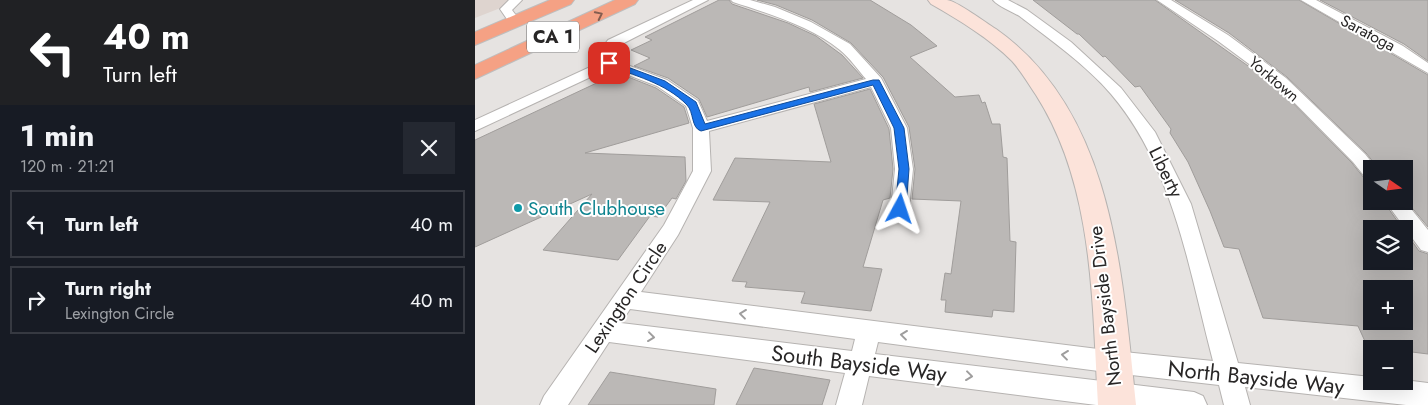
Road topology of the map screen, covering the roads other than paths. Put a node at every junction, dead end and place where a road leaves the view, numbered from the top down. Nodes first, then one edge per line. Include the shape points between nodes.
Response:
1 (517, 0) edge
2 (565, 0) edge
3 (629, 0) edge
4 (702, 0) edge
5 (737, 0) edge
6 (937, 0) edge
7 (999, 0) edge
8 (1163, 0) edge
9 (1307, 0) edge
10 (515, 22) junction
11 (475, 39) edge
12 (609, 63) junction
13 (1428, 69) edge
14 (475, 73) edge
15 (876, 81) junction
16 (475, 126) edge
17 (701, 128) junction
18 (1363, 163) edge
19 (900, 209) dead end
20 (1400, 210) edge
21 (1428, 244) edge
22 (625, 299) junction
23 (869, 330) junction
24 (603, 331) junction
25 (860, 363) junction
26 (1228, 373) junction
27 (1115, 387) edge
28 (1428, 395) edge
29 (553, 405) edge
30 (849, 405) edge
31 (1194, 405) edge
32 (1237, 405) edge

1 - 10 lane via 506,9
2 - 10 highway, CA 1
14 -> 3 highway, CA 1
4 - 12 lane via 613,43 603,55
5 - 15 lane via 807,24 845,47
6 - 27 street, North Bayside Drive via 979,24 1019,58 1050,97 1078,150 1101,241
7 - 26 lane, Liberty via 1023,13 1066,45 1116,91 1149,136 1182,204
8 - 18 lane, Yorktown via 1223,38 1281,81
9 - 13 lane, Saratoga via 1398,48
10 - 11 highway, CA 1
12 - 16 lane
12 - 17 lane, Lexington Circle via 662,83 693,104
15 - 17 lane
15 - 19 lane via 899,128 904,169
17 - 22 lane, Lexington Circle via 703,171 671,230
20 - 21 lane
23 -> 22 lane, South Bayside Way
22 - 24 lane, Lexington Circle
23 - 25 lane
27 -> 23 lane, South Bayside Way
24 -> 25 lane, South Bayside Way
24 - 29 lane, Lexington Circle
25 -> 27 lane, South Bayside Way
25 - 30 lane
26 - 27 lane, North Bayside Way
26 - 28 lane, North Bayside Way
26 - 32 lane, Liberty
27 - 31 lane, North Bayside Way

